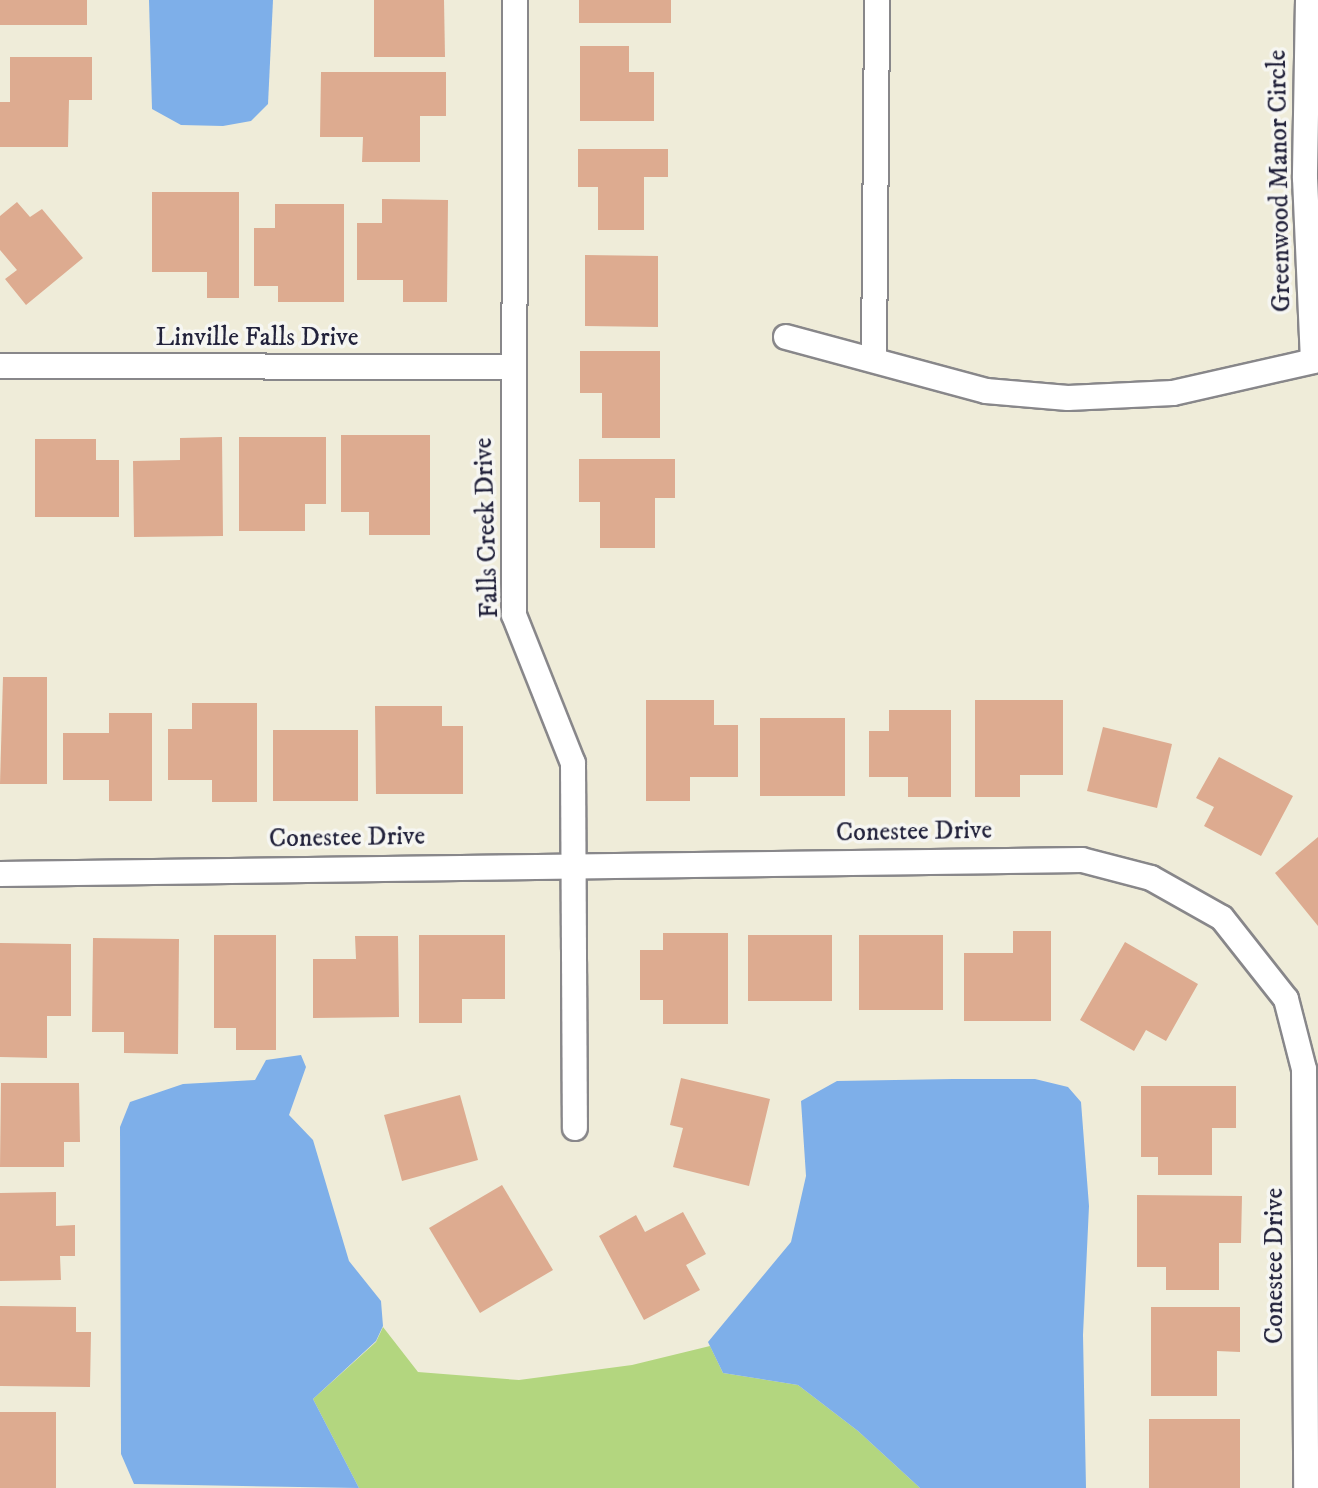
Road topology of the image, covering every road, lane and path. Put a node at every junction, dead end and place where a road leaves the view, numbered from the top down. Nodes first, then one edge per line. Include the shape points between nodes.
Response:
1 (515, 0) edge
2 (877, 0) edge
3 (1308, 0) edge
4 (786, 337) dead end
5 (874, 358) junction
6 (1316, 360) edge
7 (0, 366) edge
8 (514, 367) junction
9 (575, 864) junction
10 (0, 874) edge
11 (575, 1128) dead end
12 (1306, 1488) edge

1 - 8 street, Falls Creek Drive
2 - 5 street
3 - 6 street, Greenwood Manor Circle via 1305,178
4 - 5 street, Greenwood Manor Circle
5 - 6 street, Greenwood Manor Circle via 986,391 1068,398 1173,393
7 - 8 street, Linville Falls Drive
8 - 9 street, Falls Creek Drive via 514,615 573,763
9 - 10 street, Conestee Drive
9 - 11 street, Falls Creek Drive
9 - 12 street, Conestee Drive via 1082,860 1151,878 1222,918 1286,999 1304,1069

